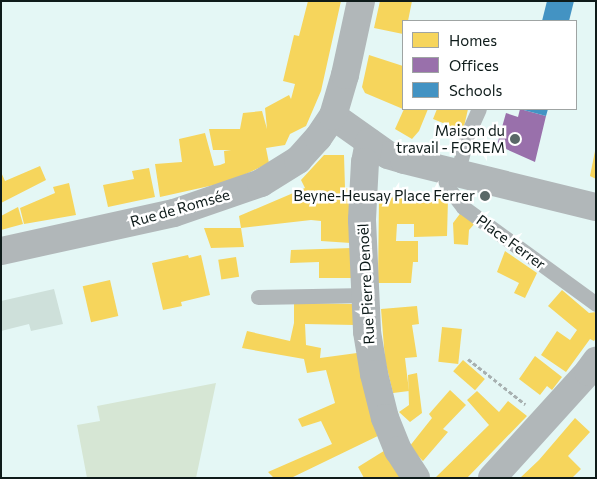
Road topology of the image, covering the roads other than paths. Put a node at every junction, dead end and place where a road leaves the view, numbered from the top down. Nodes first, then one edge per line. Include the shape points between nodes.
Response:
1 (361, 1) edge
2 (479, 110) edge
3 (333, 116) junction
4 (369, 142) junction
5 (449, 171) junction
6 (596, 207) edge
7 (1, 251) edge
8 (366, 296) junction
9 (258, 297) dead end
10 (596, 304) edge
11 (593, 374) edge
12 (416, 478) edge
13 (492, 478) edge

1 - 3 street, Rue de Romsée
2 - 5 lane
3 - 4 street
3 - 7 street, Rue de Romsée via 298,160 261,183 174,213
4 - 5 street via 388,154
4 - 8 street, Rue Pierre Denoël via 362,220
5 - 6 street
5 - 10 lane, Place Ferrer via 448,188 463,207
8 - 9 lane
8 - 12 street, Rue Pierre Denoël via 367,332 385,418 398,450
11 - 13 street via 545,419

